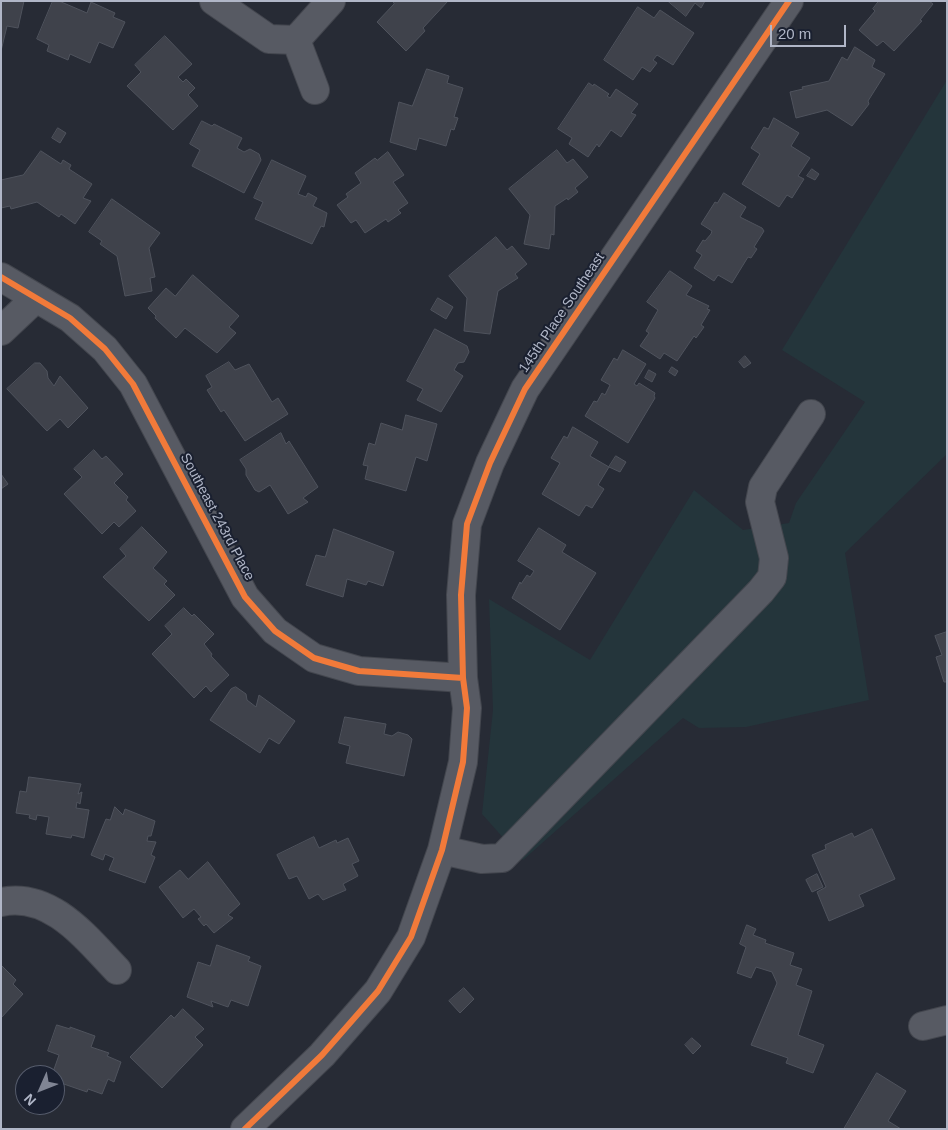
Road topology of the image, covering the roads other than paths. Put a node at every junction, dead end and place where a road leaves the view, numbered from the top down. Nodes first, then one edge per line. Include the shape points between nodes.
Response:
1 (214, 1) edge
2 (331, 1) edge
3 (789, 1) edge
4 (296, 40) junction
5 (316, 90) dead end
6 (1, 277) edge
7 (36, 298) junction
8 (1, 331) edge
9 (811, 414) dead end
10 (463, 678) junction
11 (442, 850) junction
12 (1, 902) edge
13 (117, 970) dead end
14 (244, 1129) edge

1 - 4 street via 269,39
2 - 4 street
3 - 10 street, 145th Place Southeast via 525,389 490,463 467,524 460,595
4 - 5 street
6 - 7 street, Southeast 243rd Place
7 - 8 street
7 - 10 street, Southeast 243rd Place via 70,318 105,349 133,384 244,597 276,631 314,658 359,671
9 - 11 street via 762,487 760,502 774,558 772,577 761,591 502,858 482,859
10 - 11 street, 145th Place Southeast via 467,708 463,762
11 - 14 street, 145th Place Southeast via 411,937 378,991 322,1055
12 - 13 street via 10,900 50,909 72,924

